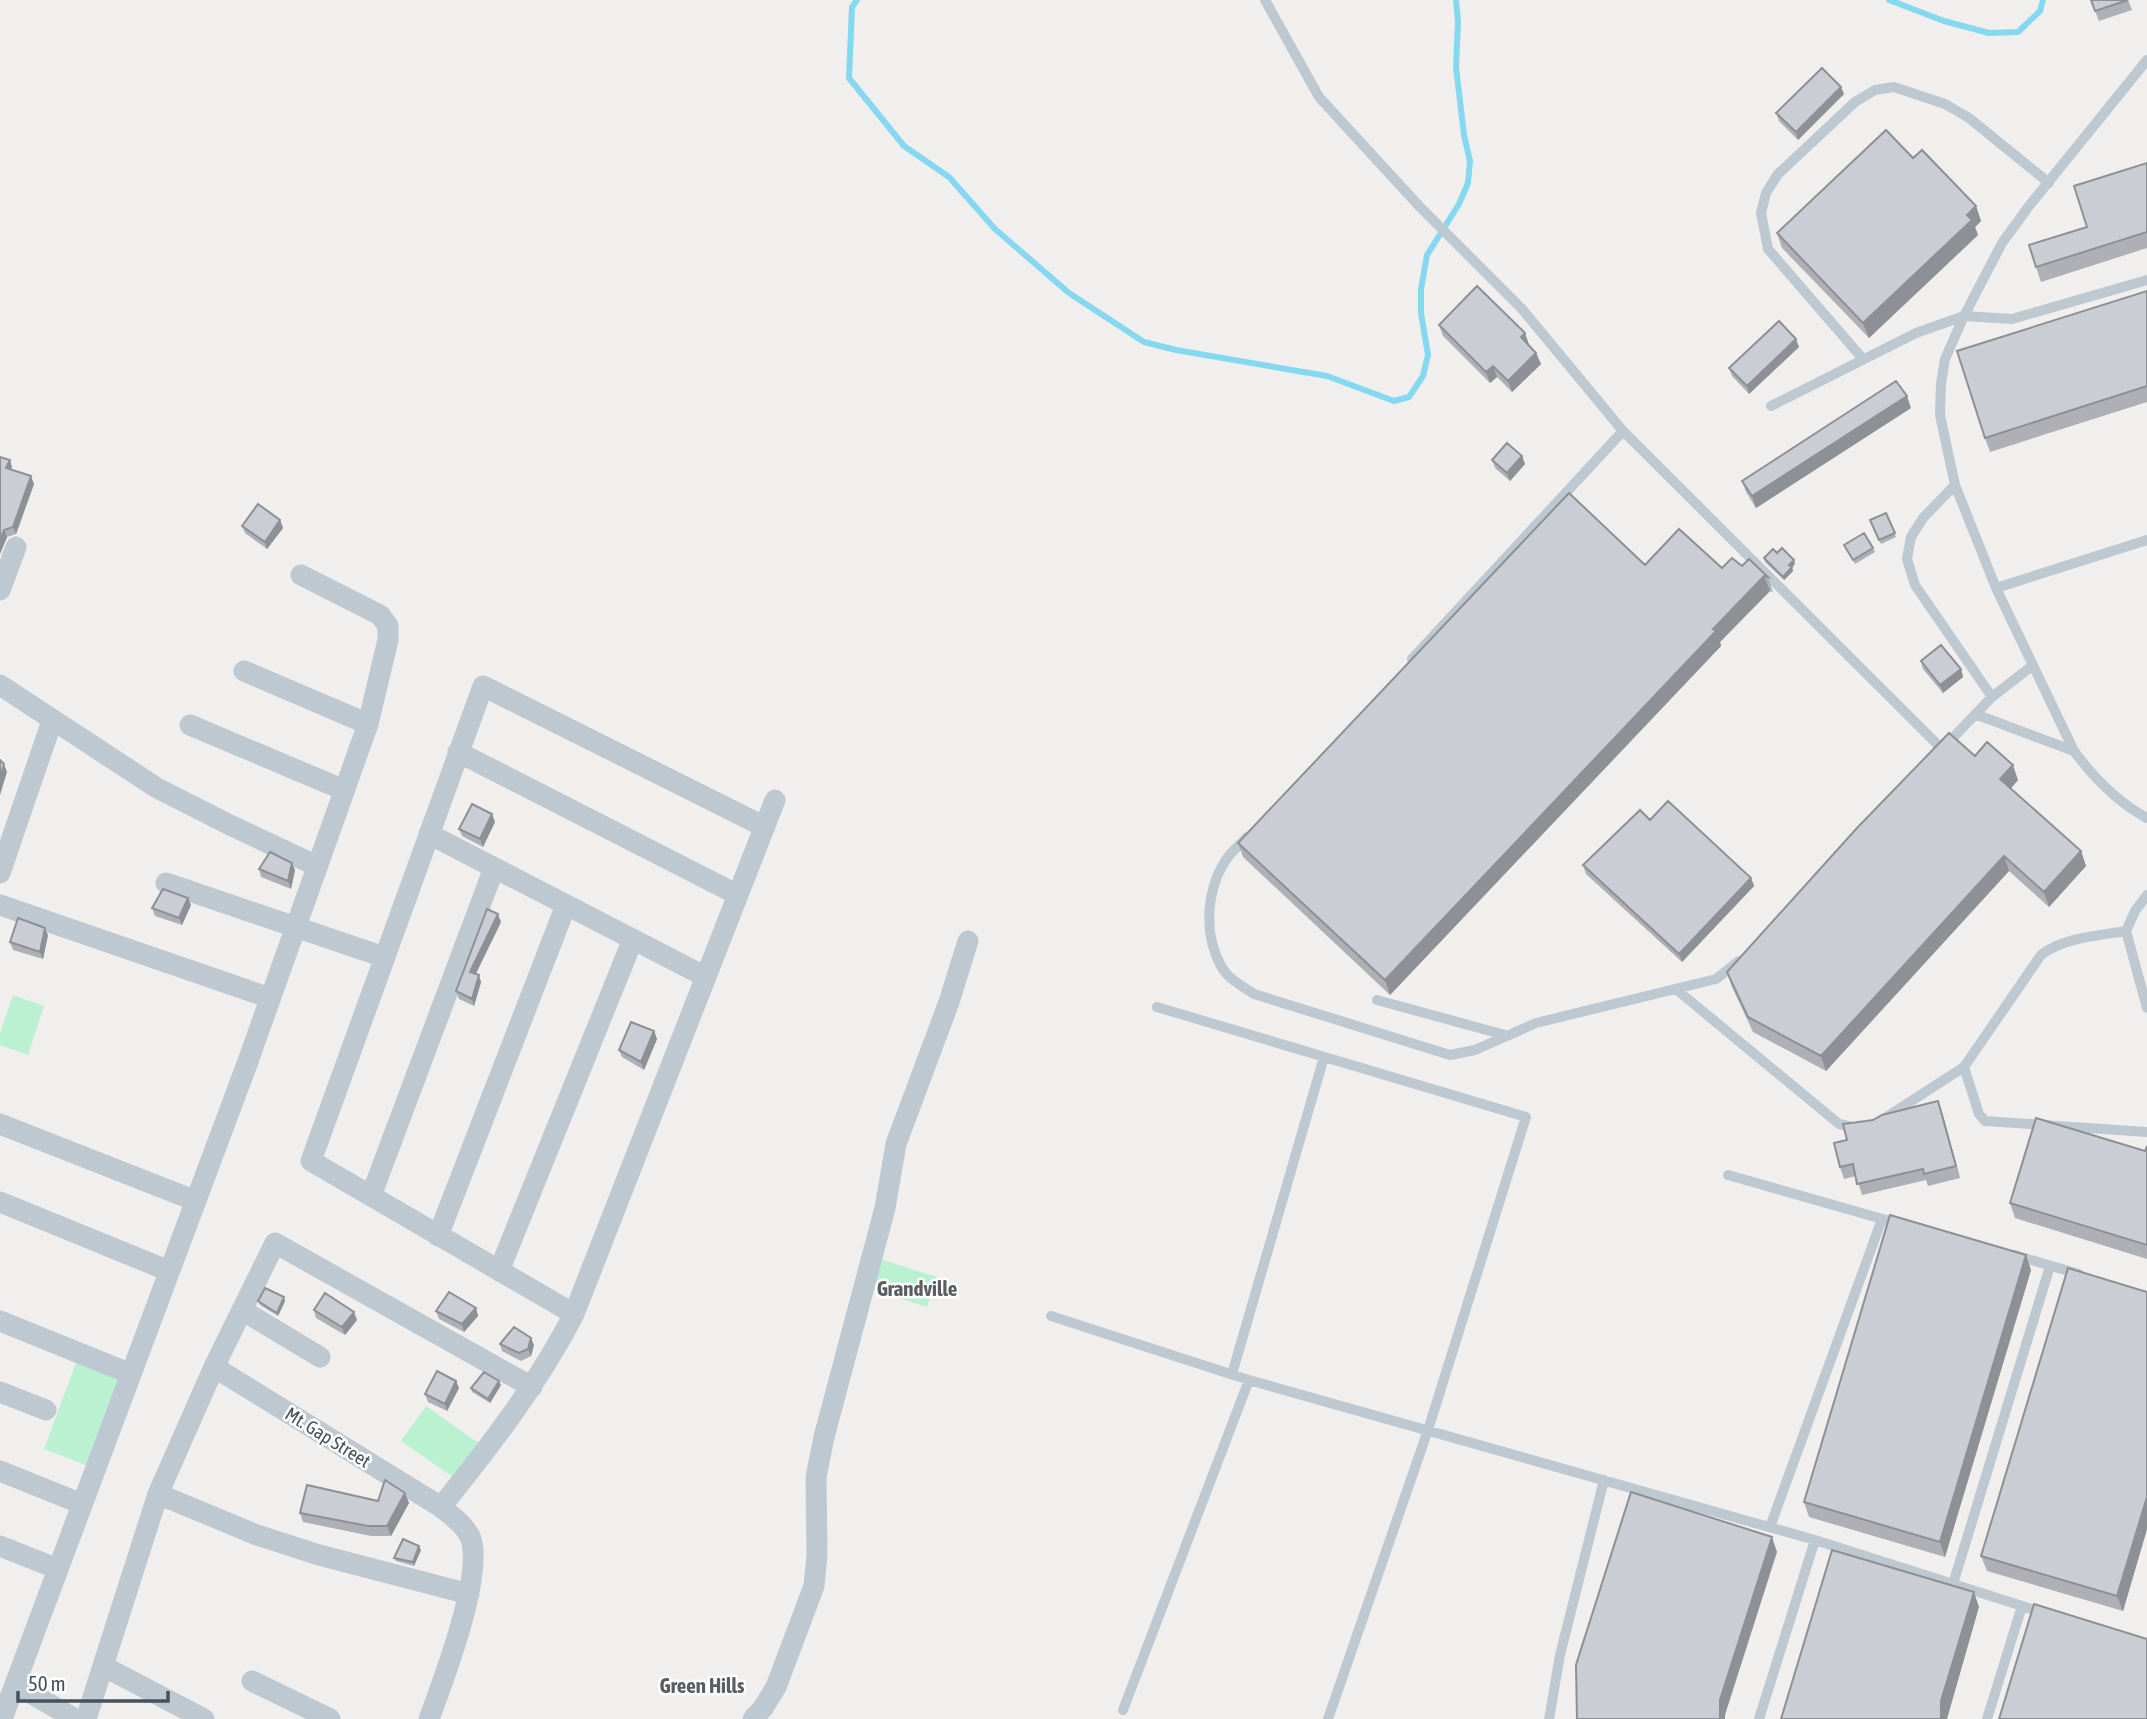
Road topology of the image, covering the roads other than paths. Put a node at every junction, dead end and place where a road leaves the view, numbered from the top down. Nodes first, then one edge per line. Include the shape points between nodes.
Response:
1 (1265, 0) edge
2 (2147, 60) edge
3 (2049, 184) junction
4 (2147, 280) edge
5 (1964, 316) junction
6 (1863, 359) junction
7 (1771, 406) dead end
8 (1623, 431) junction
9 (1955, 485) junction
10 (2147, 540) edge
11 (16, 547) dead end
12 (301, 575) dead end
13 (1996, 588) junction
14 (0, 590) edge
15 (1406, 665) edge
16 (2032, 666) junction
17 (244, 671) dead end
18 (0, 685) edge
19 (1992, 697) junction
20 (1975, 714) junction
21 (52, 720) junction
22 (368, 724) junction
23 (190, 725) dead end
24 (2074, 751) junction
25 (458, 752) junction
26 (344, 790) junction
27 (775, 800) dead end
28 (2147, 818) edge
29 (765, 827) junction
30 (1255, 828) edge
31 (429, 834) junction
32 (317, 866) junction
33 (494, 867) junction
34 (0, 873) edge
35 (166, 883) dead end
36 (738, 895) junction
37 (2147, 895) edge
38 (0, 905) edge
39 (566, 905) junction
40 (295, 929) junction
41 (2126, 931) junction
42 (633, 939) junction
43 (968, 941) dead end
44 (1746, 954) edge
45 (384, 957) junction
46 (706, 976) junction
47 (1677, 990) junction
48 (270, 998) junction
49 (1377, 1000) dead end
50 (1157, 1007) dead end
51 (2147, 1008) edge
52 (1505, 1035) junction
53 (1324, 1057) junction
54 (1964, 1067) junction
55 (0, 1124) edge
56 (2147, 1132) edge
57 (1728, 1175) dead end
58 (371, 1196) junction
59 (196, 1201) junction
60 (0, 1202) edge
61 (1882, 1219) junction
62 (1908, 1226) edge
63 (438, 1236) junction
64 (1998, 1251) edge
65 (2050, 1266) junction
66 (169, 1271) junction
67 (499, 1271) junction
68 (2086, 1276) edge
69 (242, 1310) junction
70 (574, 1314) junction
71 (1051, 1316) dead end
72 (0, 1321) edge
73 (320, 1357) dead end
74 (214, 1367) junction
75 (131, 1374) junction
76 (1232, 1374) junction
77 (1249, 1380) junction
78 (532, 1387) junction
79 (0, 1392) edge
80 (46, 1410) dead end
81 (1428, 1430) junction
82 (0, 1471) edge
83 (1604, 1480) junction
84 (158, 1494) junction
85 (82, 1504) junction
86 (442, 1507) junction
87 (1770, 1527) junction
88 (1815, 1540) junction
89 (0, 1546) edge
90 (58, 1569) junction
91 (1953, 1584) junction
92 (469, 1594) junction
93 (2022, 1606) junction
94 (2059, 1617) edge
95 (103, 1666) junction
96 (252, 1681) dead end
97 (15, 1684) junction
98 (3, 1709) edge
99 (1123, 1710) dead end
100 (75, 1719) edge
101 (86, 1719) edge
102 (204, 1719) edge
103 (330, 1719) edge
104 (429, 1719) edge
105 (753, 1719) edge
106 (1328, 1719) edge
107 (1549, 1719) edge
108 (1759, 1719) edge
109 (1986, 1719) edge

1 - 8 lane via 1319,97 1522,309
2 - 3 lane
3 - 5 lane via 2002,243
3 - 6 lane via 1969,118 1945,104 1895,87 1875,90 1855,103 1778,174 1761,213 1768,248
4 - 5 lane via 2012,319
5 - 6 lane
5 - 9 lane via 1945,359 1941,393 1940,415
6 - 7 lane
8 - 15 lane
8 - 20 lane via 1938,753
9 - 13 lane
9 - 19 lane via 1923,517 1911,537 1907,559 1915,585
10 - 13 lane
11 - 14 street
12 - 22 street via 380,615 388,626
13 - 16 lane
16 - 19 lane
16 - 24 lane
17 - 22 street
18 - 21 street
19 - 20 lane
20 - 24 lane
21 - 32 street via 158,788
21 - 34 street
22 - 26 street
23 - 26 street
24 - 28 lane via 2127,807
25 - 29 street via 483,686
25 - 31 street
25 - 36 street
26 - 32 street
27 - 29 street
29 - 36 street
30 - 52 lane via 1227,859 1208,916 1221,967 1234,982 1254,994 1450,1055 1475,1050
31 - 33 street
31 - 45 street
32 - 40 street
33 - 39 street
33 - 58 street
35 - 40 street
36 - 46 street
37 - 41 lane
38 - 48 street
39 - 42 street
39 - 63 street
40 - 45 street
40 - 48 street
41 - 51 lane
41 - 54 lane via 2070,941 2041,955
42 - 46 street
42 - 67 street
43 - 105 street via 896,1144 885,1208 824,1437 816,1477 814,1586 776,1687
44 - 47 lane via 1716,979
45 - 58 street via 311,1161
46 - 70 street
47 - 52 lane via 1536,1023
47 - 54 lane via 1839,1124 1871,1125
48 - 59 street
49 - 52 lane
50 - 53 lane
53 - 76 lane
53 - 81 lane via 1526,1117
54 - 56 lane via 1985,1121
55 - 59 street
57 - 61 lane
58 - 63 street
59 - 66 street
60 - 66 street
61 - 62 lane
61 - 87 lane
63 - 67 street
64 - 65 lane
65 - 68 lane
65 - 91 lane
66 - 75 street
67 - 70 street
69 - 73 street
69 - 74 street
69 - 78 street via 275,1243
70 - 78 street
71 - 76 lane
72 - 75 street
74 - 84 street
74 - 86 street, Mt. Gap Street
75 - 85 street
76 - 77 lane
77 - 81 lane
77 - 99 lane
78 - 86 street
79 - 80 street
81 - 83 lane
81 - 106 lane
82 - 85 street
83 - 87 lane
83 - 107 lane via 1560,1655
84 - 92 street via 269,1539
84 - 95 street
85 - 90 street
86 - 92 street, Mt. Gap Street via 471,1539
87 - 88 lane
88 - 91 lane
88 - 108 lane
89 - 90 street
90 - 97 street
91 - 93 lane
92 - 104 street, Mt. Gap Street
93 - 94 lane
93 - 109 lane
95 - 101 street
95 - 102 street
96 - 103 street
97 - 98 street
97 - 100 street

